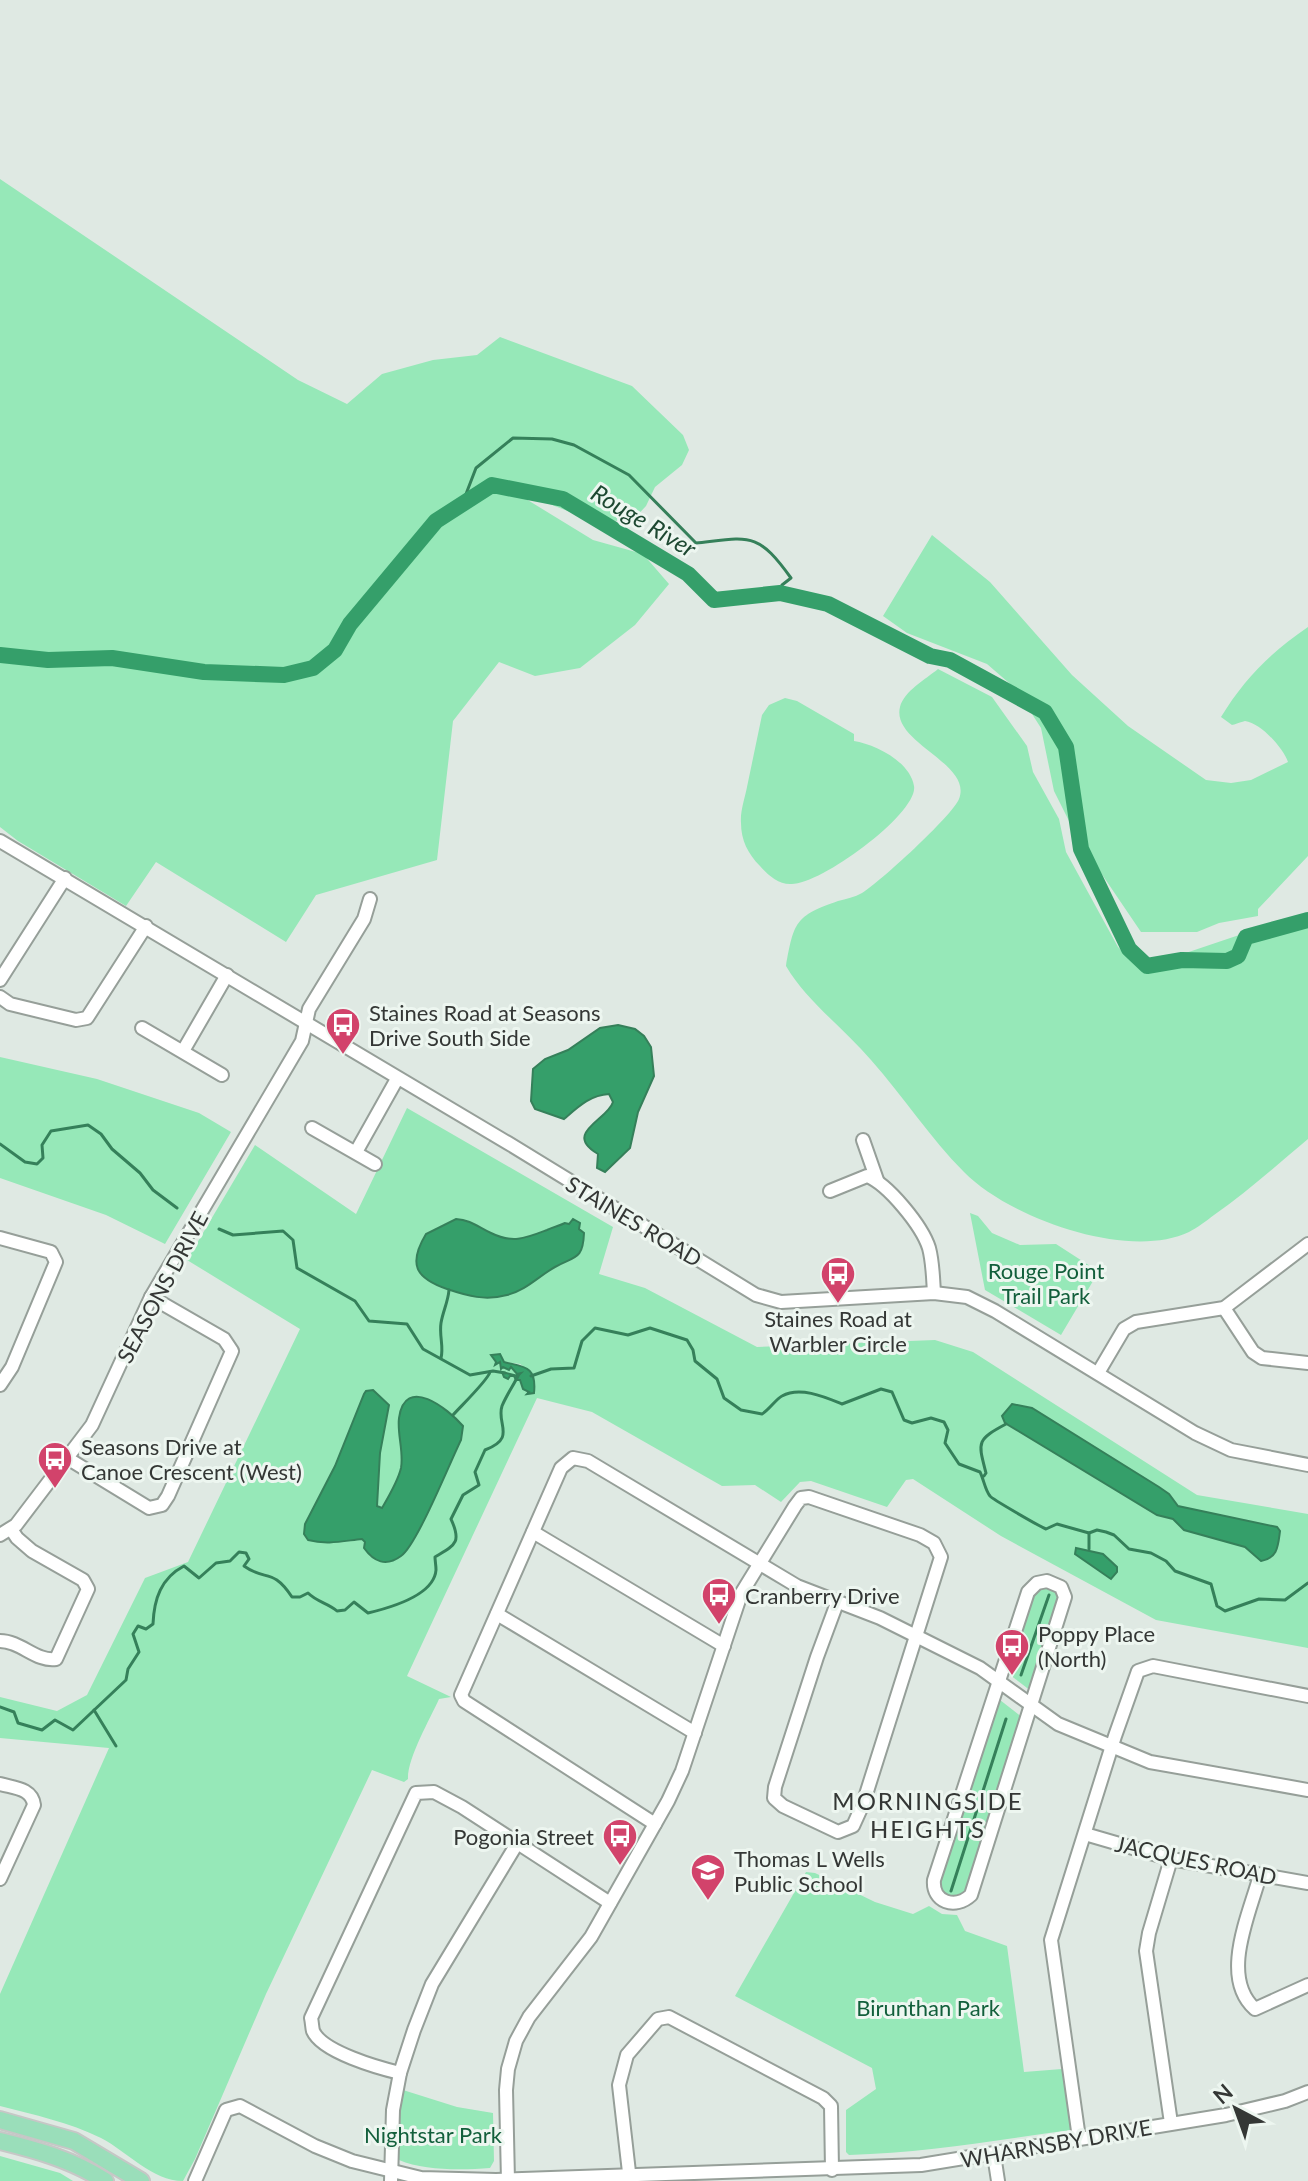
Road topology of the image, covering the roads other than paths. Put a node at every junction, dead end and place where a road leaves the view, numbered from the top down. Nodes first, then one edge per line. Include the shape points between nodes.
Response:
1 (0, 841) edge
2 (65, 878) junction
3 (370, 899) dead end
4 (146, 926) junction
5 (227, 975) junction
6 (0, 980) edge
7 (0, 997) edge
8 (306, 1024) junction
9 (142, 1028) dead end
10 (183, 1051) junction
11 (222, 1075) dead end
12 (397, 1079) junction
13 (312, 1128) dead end
14 (863, 1140) dead end
15 (356, 1152) junction
16 (375, 1164) dead end
17 (877, 1180) junction
18 (830, 1191) dead end
19 (0, 1238) edge
20 (1308, 1244) edge
21 (934, 1293) junction
22 (151, 1297) junction
23 (1224, 1308) junction
24 (1308, 1363) edge
25 (1098, 1373) junction
26 (0, 1385) edge
27 (67, 1458) junction
28 (1308, 1465) edge
29 (6, 1532) edge
30 (533, 1532) junction
31 (759, 1564) junction
32 (837, 1603) junction
33 (497, 1614) junction
34 (917, 1635) junction
35 (0, 1641) edge
36 (724, 1646) junction
37 (999, 1682) junction
38 (1308, 1696) edge
39 (1032, 1706) junction
40 (695, 1733) junction
41 (1111, 1748) junction
42 (0, 1784) edge
43 (1308, 1790) edge
44 (655, 1824) junction
45 (1085, 1834) junction
46 (518, 1842) junction
47 (1171, 1859) junction
48 (1260, 1875) junction
49 (0, 1879) edge
50 (1308, 1883) edge
51 (610, 1903) junction
52 (1308, 1985) edge
53 (400, 2073) junction
54 (1308, 2092) edge
55 (0, 2120) edge
56 (1171, 2123) junction
57 (1079, 2138) junction
58 (0, 2141) edge
59 (994, 2155) junction
60 (832, 2170) junction
61 (391, 2176) edge
62 (630, 2178) edge
63 (105, 2181) edge
64 (141, 2181) edge
65 (195, 2181) edge
66 (508, 2181) edge
67 (998, 2181) edge

1 - 2 street, STAINES ROAD
2 - 4 street, STAINES ROAD
2 - 6 street
3 - 8 street, SEASONS DRIVE via 364,919 309,1009
4 - 5 street, STAINES ROAD
4 - 7 street via 87,1018 76,1020
5 - 8 street, STAINES ROAD
5 - 10 street
8 - 12 street, STAINES ROAD
8 - 22 street, SEASONS DRIVE via 302,1041
9 - 10 street
10 - 11 street
12 - 15 street
12 - 21 street, STAINES ROAD via 756,1295 781,1302
13 - 15 street
14 - 17 street
15 - 16 street
17 - 18 street via 867,1176
17 - 21 street via 925,1239
19 - 26 street via 51,1252 56,1262
20 - 23 street
21 - 25 street, STAINES ROAD via 967,1297
22 - 27 street, SEASONS DRIVE via 92,1425
22 - 27 street via 224,1339 232,1351 168,1496 162,1505 149,1508
23 - 24 street via 1262,1358
23 - 25 street via 1136,1322 1124,1329
25 - 28 street, STAINES ROAD via 1231,1450
27 - 29 street, SEASONS DRIVE
29 - 35 street via 83,1580 88,1589 56,1659
30 - 31 street via 561,1468 573,1458 588,1461
30 - 33 street
30 - 36 street
31 - 32 street
31 - 34 street via 801,1498 920,1535 934,1543 941,1557
31 - 36 street via 741,1594
32 - 34 street
32 - 34 street via 774,1798 838,1832 853,1826 863,1804
33 - 40 street
33 - 44 street via 463,1687 464,1701
34 - 37 street
36 - 40 street
37 - 39 street
37 - 39 street via 1028,1592 1047,1581 1061,1587 1065,1597
37 - 39 street via 934,1880 944,1902 964,1901 971,1895
38 - 41 street via 1153,1666 1138,1671
39 - 41 street
40 - 44 street
41 - 43 street via 1150,1762
41 - 45 street
42 - 49 street via 28,1792 34,1805
44 - 51 street
45 - 47 street, JACQUES ROAD
45 - 57 street via 1051,1940
46 - 51 street
46 - 53 street via 432,1984
46 - 53 street via 434,1792 416,1793 311,2018 319,2039 359,2061
47 - 48 street, JACQUES ROAD
47 - 56 street via 1146,1951
48 - 50 street, JACQUES ROAD
48 - 52 street via 1237,1957 1248,2003 1255,2009
51 - 66 street via 516,2041 506,2090
53 - 61 street
54 - 56 street, WHARNSBY DRIVE via 1226,2115
55 - 64 main road via 74,2141
56 - 57 street, WHARNSBY DRIVE
57 - 59 street, WHARNSBY DRIVE
58 - 63 main road via 39,2150
59 - 60 street, WHARNSBY DRIVE
59 - 67 street
60 - 62 street, WHARNSBY DRIVE
60 - 62 street via 831,2106 823,2098 669,2017 658,2019 627,2055 619,2085
61 - 65 street, WHARNSBY DRIVE via 315,2146 240,2106 226,2110
61 - 66 street, WHARNSBY DRIVE
62 - 66 street, WHARNSBY DRIVE

